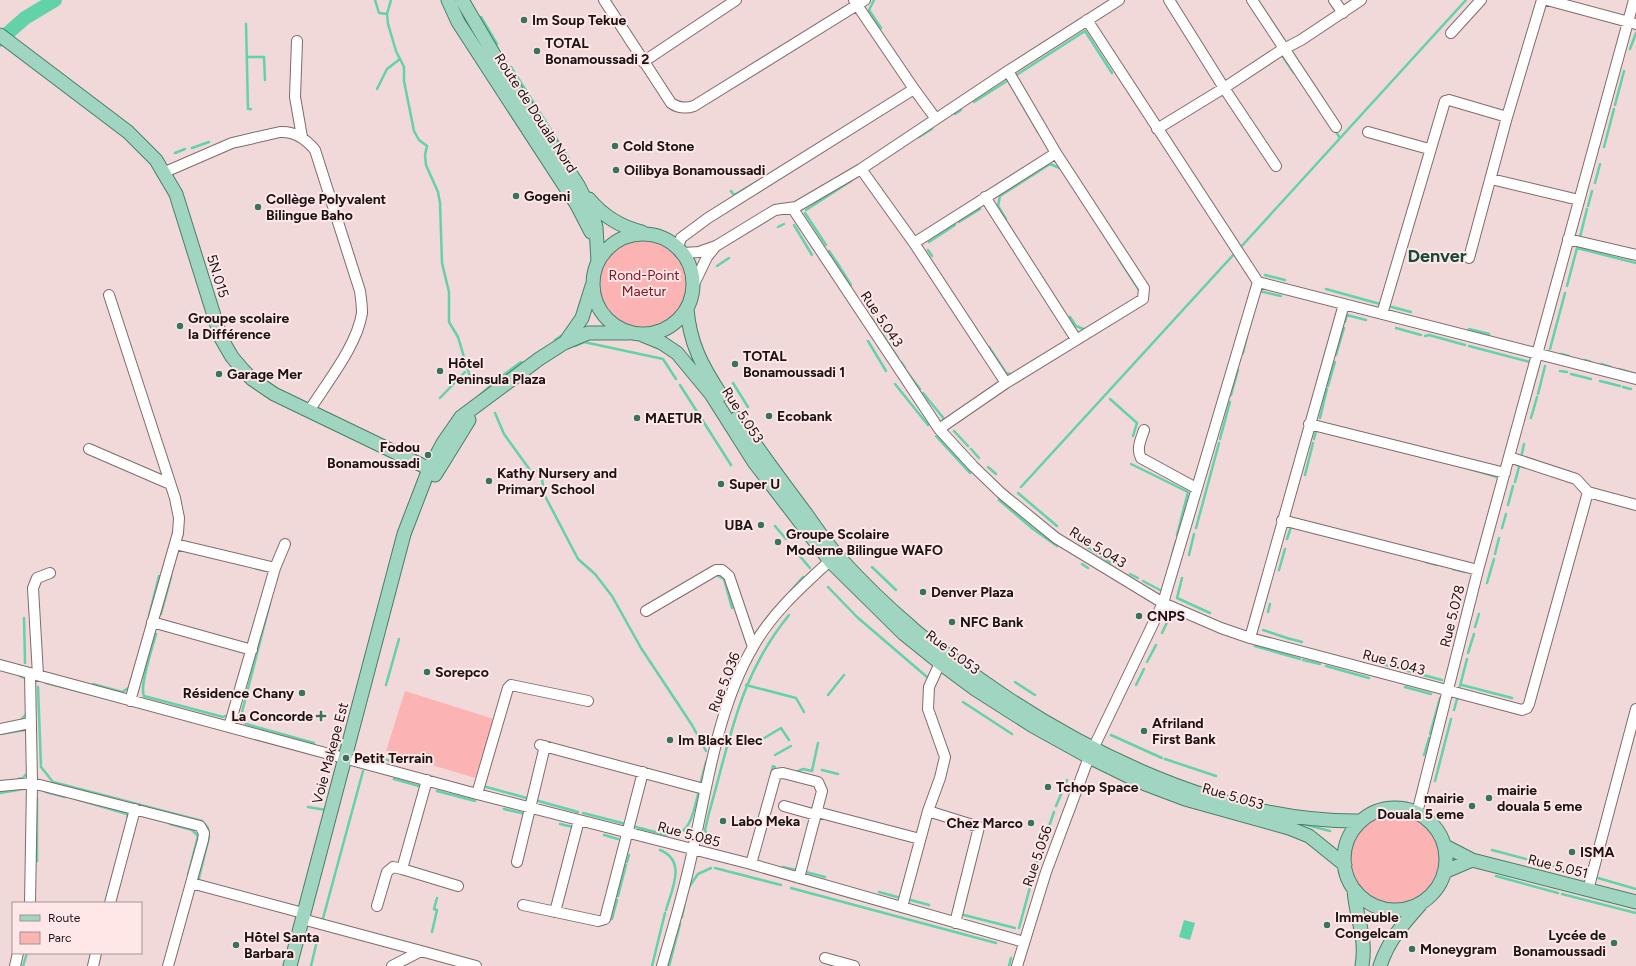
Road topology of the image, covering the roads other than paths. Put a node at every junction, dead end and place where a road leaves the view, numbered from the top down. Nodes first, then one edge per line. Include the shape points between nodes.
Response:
1 (448, 0) edge
2 (462, 0) edge
3 (604, 0) edge
4 (736, 0) edge
5 (1119, 0) edge
6 (1169, 0) edge
7 (1252, 0) edge
8 (1334, 0) edge
9 (1361, 0) edge
10 (1481, 0) edge
11 (1542, 0) edge
12 (1547, 0) edge
13 (1634, 0) edge
14 (859, 2) edge
15 (1343, 13) junction
16 (1087, 20) junction
17 (1632, 23) edge
18 (1451, 33) dead end
19 (5, 39) edge
20 (297, 41) dead end
21 (1285, 49) junction
22 (643, 62) junction
23 (1008, 71) junction
24 (1224, 88) junction
25 (914, 89) junction
26 (1507, 117) junction
27 (936, 119) junction
28 (1336, 127) dead end
29 (1157, 129) junction
30 (1368, 132) dead end
31 (302, 137) junction
32 (1429, 149) junction
33 (1056, 153) junction
34 (1276, 166) dead end
35 (861, 169) junction
36 (164, 172) junction
37 (1491, 179) junction
38 (578, 185) junction
39 (985, 198) junction
40 (1579, 200) junction
41 (793, 209) junction
42 (646, 233) junction
43 (1568, 239) junction
44 (914, 243) junction
45 (598, 244) junction
46 (716, 246) junction
47 (681, 250) junction
48 (1636, 255) edge
49 (1469, 258) dead end
50 (598, 262) junction
51 (593, 280) junction
52 (1258, 282) junction
53 (694, 284) junction
54 (108, 295) dead end
55 (1344, 304) junction
56 (687, 309) junction
57 (1382, 314) junction
58 (635, 334) junction
59 (1076, 339) junction
60 (564, 343) junction
61 (1537, 354) junction
62 (1636, 380) edge
63 (1006, 383) junction
64 (310, 411) junction
65 (1309, 424) junction
66 (939, 429) junction
67 (1144, 430) dead end
68 (89, 449) dead end
69 (1509, 457) junction
70 (432, 471) junction
71 (1505, 473) junction
72 (170, 484) junction
73 (1196, 488) junction
74 (1588, 492) junction
75 (1636, 505) edge
76 (1282, 520) junction
77 (175, 544) junction
78 (285, 544) dead end
79 (833, 558) junction
80 (275, 568) junction
81 (1478, 570) junction
82 (50, 573) dead end
83 (1163, 603) junction
84 (646, 611) dead end
85 (152, 622) junction
86 (1250, 638) junction
87 (753, 647) junction
88 (252, 650) junction
89 (940, 663) junction
90 (0, 664) edge
91 (34, 674) junction
92 (1448, 691) junction
93 (130, 701) junction
94 (588, 701) dead end
95 (1636, 709) edge
96 (30, 723) junction
97 (230, 727) junction
98 (0, 729) edge
99 (1091, 753) junction
100 (346, 758) junction
101 (644, 772) junction
102 (427, 780) junction
103 (32, 783) junction
104 (0, 786) edge
105 (704, 789) junction
106 (477, 794) junction
107 (784, 806) dead end
108 (530, 808) junction
109 (135, 809) junction
110 (928, 811) junction
111 (816, 813) junction
112 (1416, 813) junction
113 (579, 820) junction
114 (1361, 821) junction
115 (627, 832) junction
116 (920, 839) junction
117 (1445, 846) junction
118 (693, 850) junction
119 (1472, 860) junction
120 (517, 862) dead end
121 (751, 864) junction
122 (1345, 865) junction
123 (402, 869) junction
124 (1444, 872) junction
125 (799, 878) junction
126 (191, 883) junction
127 (458, 886) dead end
128 (1354, 890) junction
129 (1588, 890) junction
130 (30, 902) edge
131 (110, 902) edge
132 (1636, 902) edge
133 (1420, 904) junction
134 (523, 905) dead end
135 (377, 906) dead end
136 (902, 908) junction
137 (555, 912) junction
138 (302, 916) junction
139 (955, 923) junction
140 (1024, 942) junction
141 (421, 951) junction
142 (18, 954) edge
143 (96, 954) edge
144 (825, 958) dead end
145 (15, 966) edge
146 (93, 966) edge
147 (168, 966) edge
148 (290, 966) edge
149 (392, 966) edge
150 (476, 966) edge
151 (662, 966) edge
152 (854, 966) edge
153 (1017, 966) edge
154 (1362, 966) edge
155 (1380, 966) edge

1 - 45 main road, Route de Douala Nord via 458,22 577,205
2 - 38 main road, Route de Douala Nord via 506,75
3 - 22 street
4 - 22 street
5 - 16 street
6 - 24 street
7 - 21 street
8 - 15 street
9 - 15 street
10 - 18 street
11 - 26 street
12 - 17 street
13 - 17 street, Rue 5.078
14 - 22 street via 688,108 670,103
14 - 25 street
15 - 21 street
16 - 23 street
16 - 29 street
17 - 40 street, Rue 5.078
19 - 36 main road, 5N.015 via 128,132 156,160
20 - 31 street via 295,97
21 - 24 street
21 - 28 street
23 - 27 street
23 - 33 street
24 - 29 street
24 - 34 street
25 - 27 street
25 - 47 street via 708,218 680,238
26 - 32 street via 1445,101
26 - 37 street
27 - 35 street
29 - 52 street
30 - 32 street
31 - 36 street via 286,132 232,143
31 - 64 street via 315,150 360,292 362,312 358,330 350,347
32 - 57 street
33 - 39 street
33 - 59 street via 1145,293 1143,298
35 - 41 street
35 - 44 street
36 - 64 main road, 5N.015 via 176,194 216,326 226,348 252,379 274,394
37 - 40 street
37 - 49 street
38 - 42 main road via 610,218
38 - 45 main road via 592,213
39 - 44 street
39 - 59 street
40 - 43 street, Rue 5.078
41 - 46 street via 775,210
41 - 66 street, Rue 5.043
42 - 47 main road via 668,240
42 - 50 main road via 632,234 618,240 606,250
43 - 48 street
43 - 61 street, Rue 5.078
44 - 63 street
45 - 50 main road
46 - 47 street via 699,252
46 - 53 street via 707,257
47 - 53 main road via 691,268
50 - 51 main road
51 - 58 main road via 595,297 602,313 614,325
51 - 60 main road via 582,318
52 - 55 street
52 - 73 street, Rue 5.056
53 - 56 main road
54 - 72 street
55 - 57 street
55 - 65 street
56 - 58 main road via 667,328 654,333
56 - 79 main road, Rue 5.053 via 691,340 697,357
57 - 61 street
58 - 60 main road via 588,333
58 - 79 main road, Rue 5.053 via 662,343 687,364 711,394 754,462
59 - 63 street
60 - 70 main road, Voie Makepe Est via 475,408
61 - 62 street
61 - 69 street, Rue 5.078
63 - 66 street
64 - 70 main road, 5N.015
65 - 71 street
65 - 76 street
66 - 83 street, Rue 5.043 via 973,466 1029,517 1092,561
67 - 73 street via 1138,454 1141,458
68 - 72 street
69 - 71 street, Rue 5.078
69 - 74 street via 1576,479
70 - 100 main road, Voie Makepe Est via 416,528 402,548
71 - 81 street, Rue 5.078
72 - 77 street via 179,518
73 - 83 street, Rue 5.056
74 - 75 street
74 - 92 street, Rue 5.043 via 1527,708 1522,710
76 - 81 street
76 - 86 street
77 - 80 street
77 - 85 street
78 - 80 street
79 - 87 street, Rue 5.036 via 787,601
79 - 89 main road, Rue 5.053 via 904,634
79 - 99 main road, Rue 5.053 via 910,627 958,663
80 - 88 street
81 - 92 street, Rue 5.078
82 - 91 street via 37,578 33,588
83 - 86 street, Rue 5.043
83 - 99 street, Rue 5.056
84 - 87 street via 716,570 722,570 729,576
85 - 88 street
85 - 93 street
86 - 92 street, Rue 5.043
87 - 105 street, Rue 5.036 via 737,679
88 - 97 street
89 - 99 main road, Rue 5.053 via 1004,708
89 - 110 street via 929,687 928,710 945,756
90 - 91 street, Rue 5.085
91 - 93 street, Rue 5.085
91 - 96 street
92 - 112 street, Rue 5.078
93 - 97 street, Rue 5.085
94 - 106 street via 511,685
95 - 129 street
96 - 98 street
96 - 103 street
97 - 100 street, Rue 5.085
99 - 114 main road, Rue 5.053 via 1167,783 1263,811 1315,821
99 - 122 main road, Rue 5.053 via 1164,792 1309,836
99 - 140 street, Rue 5.056 via 1059,833
100 - 102 street, Rue 5.085
100 - 138 main road, Voie Makepe Est
101 - 105 street
101 - 108 street via 543,745
101 - 115 street
102 - 106 street, Rue 5.085
102 - 123 street
103 - 104 street
103 - 109 street
103 - 130 street
105 - 118 street, Rue 5.036
106 - 108 street, Rue 5.085
107 - 111 street
108 - 113 street, Rue 5.085
108 - 120 street
109 - 126 street via 200,826 203,840
109 - 131 street
110 - 116 street
110 - 139 street via 978,827
111 - 116 street
111 - 121 street via 822,791 821,784 783,773 776,774
111 - 125 street
112 - 114 main road via 1400,808 1383,810
112 - 117 main road via 1436,828
113 - 115 street, Rue 5.085
113 - 137 street
114 - 122 main road via 1347,842
115 - 118 street, Rue 5.085
115 - 137 street via 605,918 598,921
116 - 136 street
117 - 119 main road, Rue 5.051
117 - 124 main road
118 - 121 street, Rue 5.085
118 - 151 street, Rue 5.036
119 - 124 main road
119 - 129 main road, Rue 5.051
121 - 125 street, Rue 5.085
122 - 128 main road via 1348,880
123 - 127 street
123 - 135 street via 393,867 387,872
124 - 133 main road via 1436,890
125 - 136 street, Rue 5.085
126 - 138 street
126 - 147 street
128 - 133 main road via 1367,902 1382,909 1398,910
128 - 154 main road via 1364,940
129 - 132 main road, Rue 5.051
133 - 155 main road via 1394,934
134 - 137 street
136 - 139 street, Rue 5.085
138 - 141 street
138 - 148 main road, Voie Makepe Est
139 - 140 street, Rue 5.085
140 - 153 street, Rue 5.056
141 - 149 street
141 - 150 street
142 - 145 street
143 - 146 street
144 - 152 street

